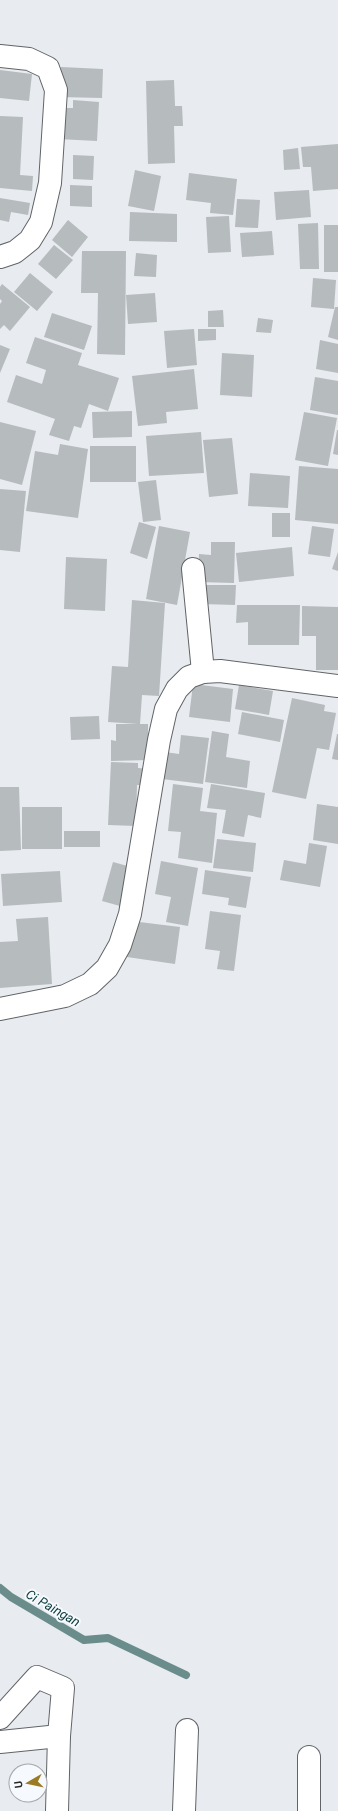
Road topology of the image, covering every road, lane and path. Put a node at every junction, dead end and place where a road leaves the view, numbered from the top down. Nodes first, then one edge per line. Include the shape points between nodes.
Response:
1 (0, 56) edge
2 (0, 257) edge
3 (193, 569) dead end
4 (203, 672) junction
5 (338, 686) edge
6 (0, 1009) edge
7 (0, 1718) edge
8 (187, 1730) dead end
9 (59, 1736) junction
10 (0, 1742) edge
11 (309, 1757) dead end
12 (57, 1811) edge
13 (184, 1811) edge
14 (309, 1811) edge

1 - 2 street via 29,59 48,68 56,90 50,183 42,222 30,240 15,252
3 - 4 street
4 - 5 street via 220,671
4 - 6 street via 189,677 177,689 166,709 130,914 120,945 107,968 90,984 64,996
7 - 9 street via 37,1676 63,1688
8 - 13 street
9 - 10 street
9 - 12 street
11 - 14 street

